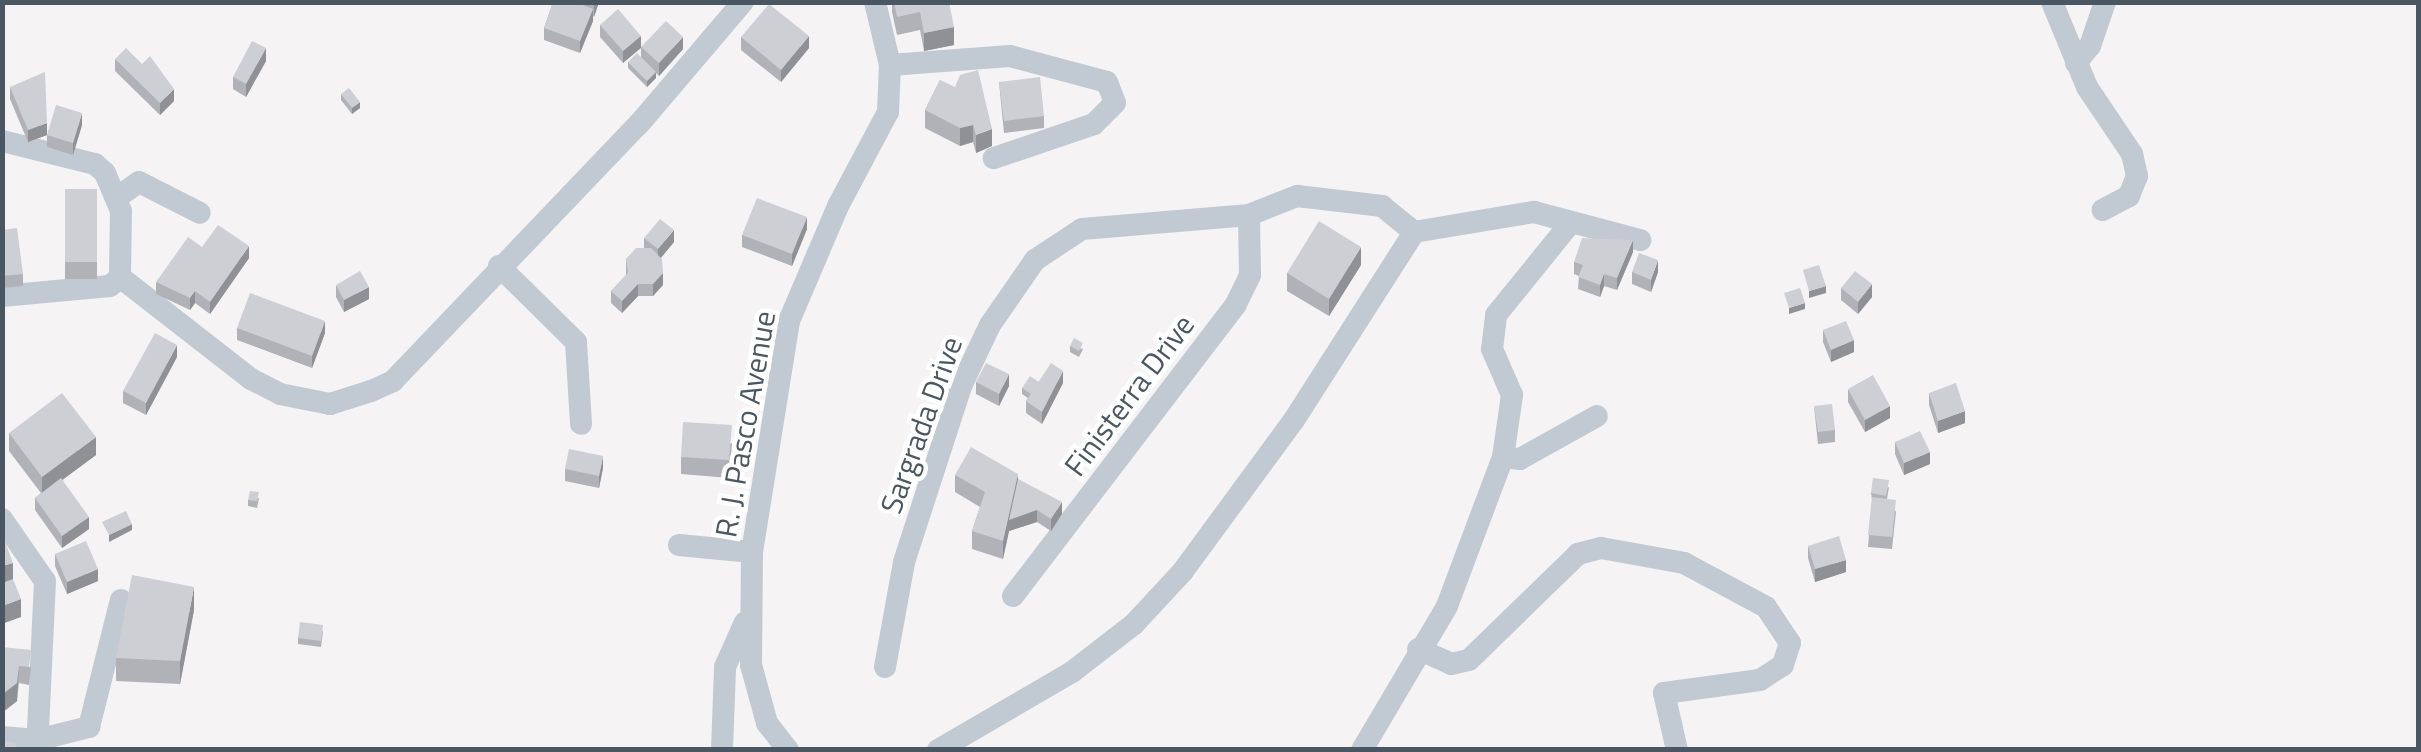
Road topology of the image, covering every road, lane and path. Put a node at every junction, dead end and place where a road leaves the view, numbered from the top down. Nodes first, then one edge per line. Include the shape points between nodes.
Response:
1 (743, 2) edge
2 (876, 2) edge
3 (2052, 2) edge
4 (2105, 2) edge
5 (2076, 63) junction
6 (890, 65) junction
7 (2, 141) edge
8 (994, 158) dead end
9 (119, 196) junction
10 (2103, 210) dead end
11 (200, 213) dead end
12 (1249, 214) junction
13 (1568, 224) junction
14 (1414, 232) junction
15 (1640, 240) dead end
16 (499, 266) junction
17 (120, 277) junction
18 (2, 296) edge
19 (1597, 416) dead end
20 (581, 424) dead end
21 (1502, 457) junction
22 (2, 519) edge
23 (679, 545) dead end
24 (752, 552) junction
25 (1014, 596) dead end
26 (121, 600) dead end
27 (747, 616) junction
28 (1418, 649) junction
29 (885, 667) dead end
30 (2, 736) edge
31 (37, 745) edge
32 (722, 750) edge
33 (788, 750) edge
34 (938, 750) edge
35 (1362, 750) edge
36 (1677, 750) edge

1 - 16 street via 639,124
2 - 6 street, R. J. Pasco Avenue
3 - 5 street
4 - 5 street via 2090,46
5 - 10 street via 2132,154 2137,176 2128,196
6 - 8 street via 1010,56 1108,82 1115,103 1094,124
6 - 24 street, R. J. Pasco Avenue via 888,112 789,321
7 - 9 street via 95,164
9 - 11 street via 140,182
9 - 17 street
12 - 14 street, Sargrada Drive via 1297,196 1382,206
12 - 25 street, Finisterra Drive via 1250,274 1236,304
12 - 29 street, Sargrada Drive via 1082,230 1035,260 990,324 962,384 904,562
13 - 14 street via 1510,212
13 - 15 street
13 - 21 street via 1496,315 1492,349 1512,395
14 - 34 street via 1294,420 1182,572 1134,624 1072,672
16 - 17 street via 392,381 330,404 251,380
16 - 20 street via 576,342
17 - 18 street via 110,286
19 - 21 street via 1520,458
21 - 28 street via 1447,606
22 - 31 street via 45,581
23 - 24 street
24 - 27 street, R. J. Pasco Avenue
26 - 31 street via 89,728
27 - 32 street via 726,666
27 - 33 street, R. J. Pasco Avenue via 751,666 767,724
28 - 35 street
28 - 36 street via 1451,664 1468,660 1578,554 1601,548 1684,563 1766,607 1790,643 1783,666 1760,680 1664,693
30 - 31 street

